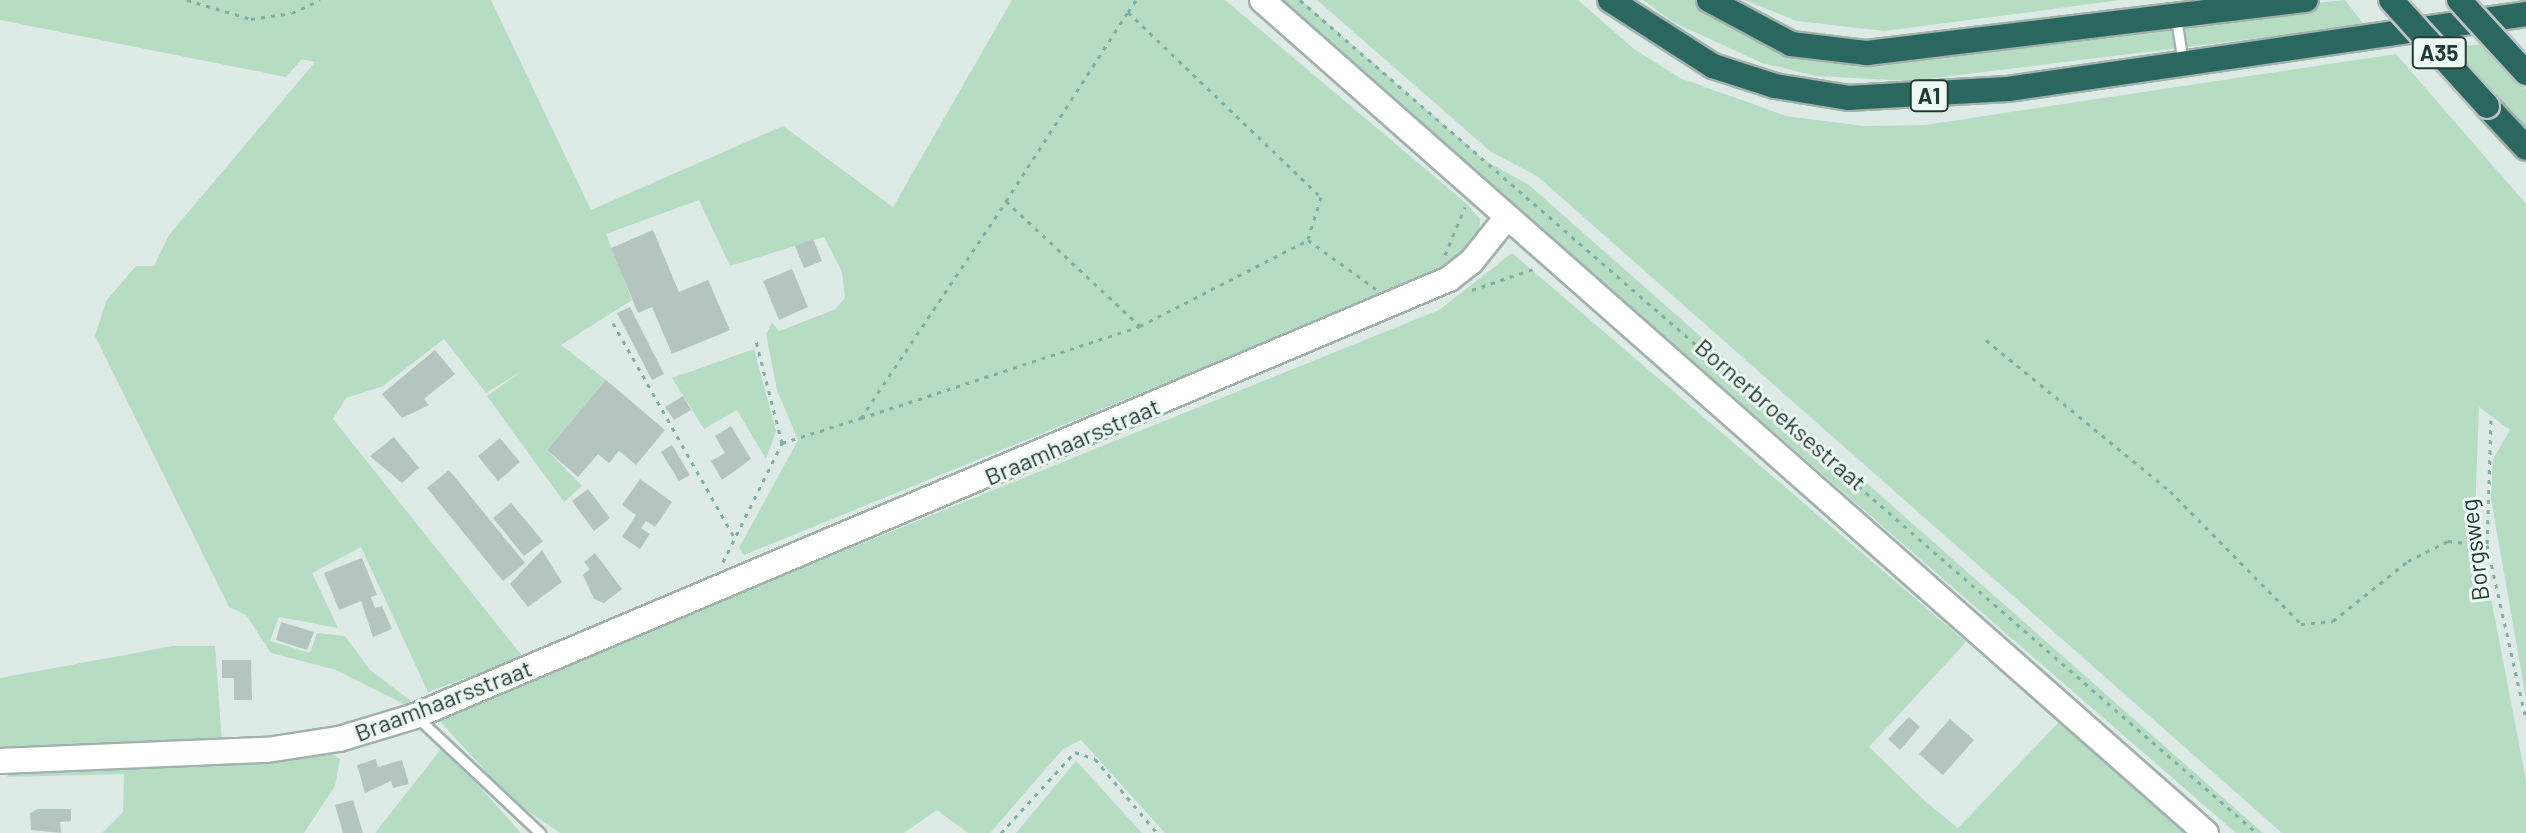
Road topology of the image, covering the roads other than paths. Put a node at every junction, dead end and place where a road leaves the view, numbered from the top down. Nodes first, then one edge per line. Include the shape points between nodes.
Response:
1 (1262, 0) edge
2 (1610, 0) edge
3 (1709, 0) edge
4 (2306, 0) edge
5 (2391, 0) edge
6 (2459, 0) edge
7 (2526, 14) edge
8 (2176, 18) junction
9 (2184, 66) junction
10 (2526, 73) edge
11 (2526, 148) edge
12 (1507, 217) junction
13 (415, 716) junction
14 (0, 761) edge
15 (540, 833) edge
16 (2206, 833) edge

1 - 12 street, Bornerbroeksestraat
2 - 9 highway, A1 via 1713,66 1775,86 1848,98 2008,89
3 - 8 highway, A1 via 1791,44 1867,53
4 - 8 highway, A1
5 - 11 highway, A35, bridge
6 - 10 highway, A35, bridge
7 - 9 highway, A1
8 - 9 lane
12 - 13 street, Braamhaarsstraat via 1460,271 1395,302
12 - 16 street, Bornerbroeksestraat
13 - 14 street, Braamhaarsstraat via 339,739 267,750
13 - 15 lane

